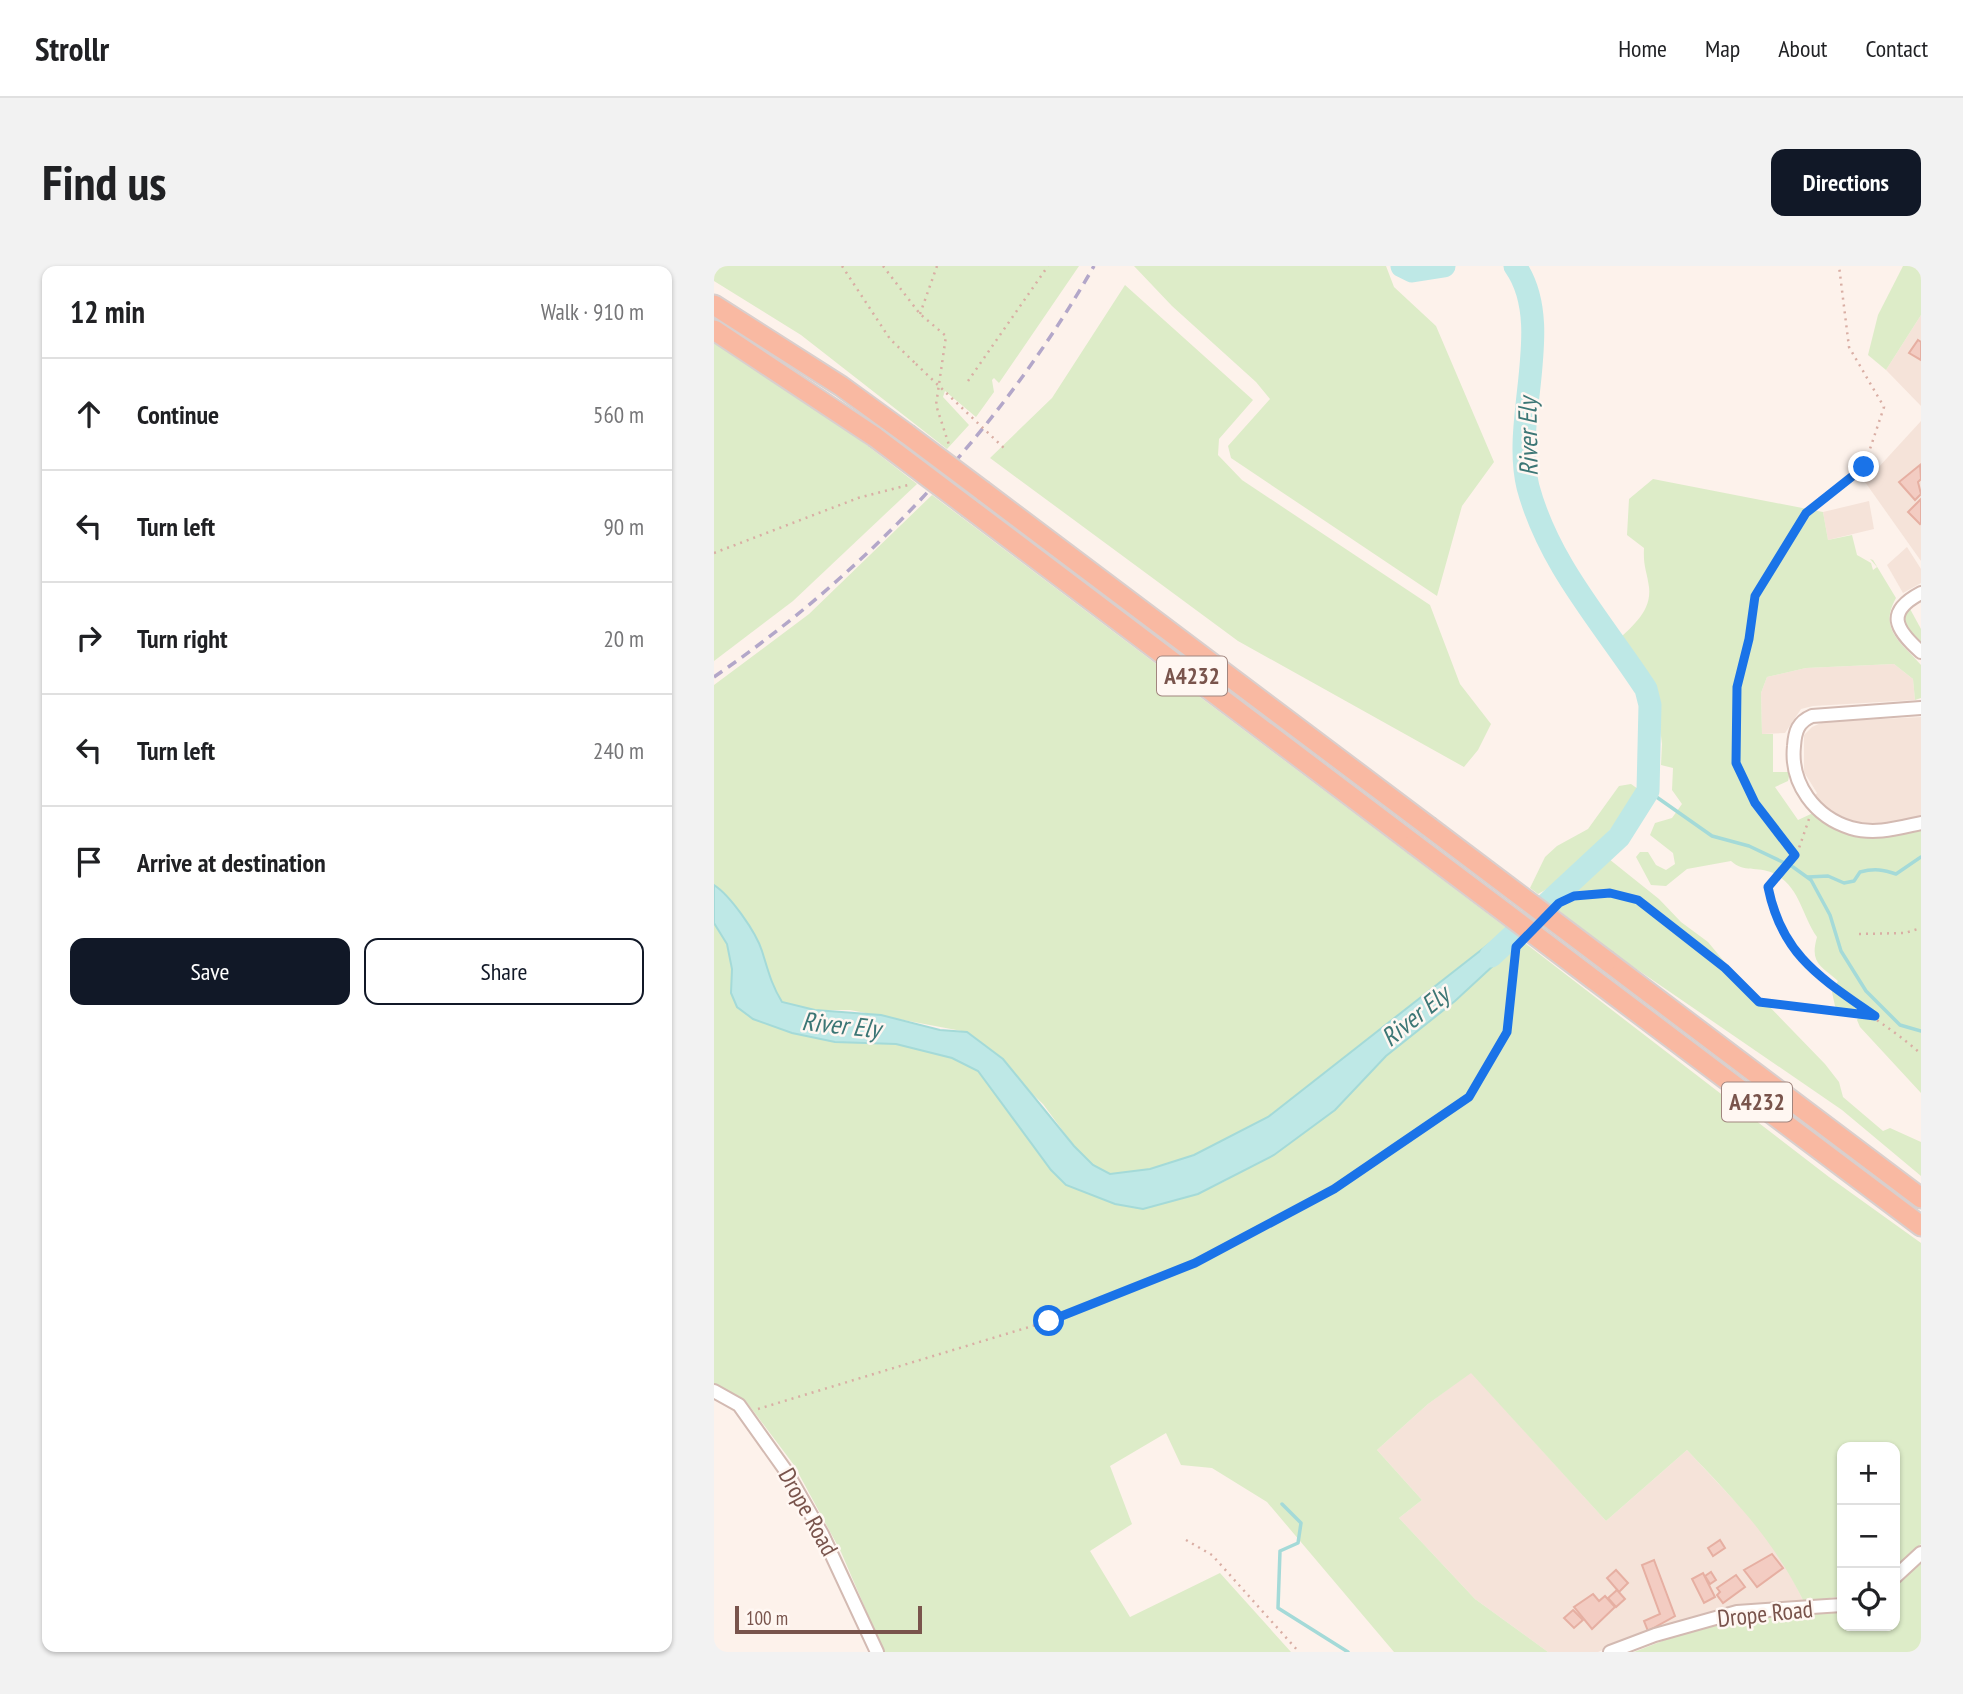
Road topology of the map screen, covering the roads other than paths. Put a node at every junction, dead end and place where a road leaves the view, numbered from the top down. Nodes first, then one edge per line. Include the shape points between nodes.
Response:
1 (714, 293) edge
2 (714, 305) edge
3 (714, 330) edge
4 (841, 386) junction
5 (1921, 593) edge
6 (1921, 652) edge
7 (1921, 708) edge
8 (1921, 823) edge
9 (1921, 1198) edge
10 (1921, 1226) edge
11 (714, 1391) edge
12 (1921, 1553) edge
13 (1900, 1572) edge
14 (1837, 1605) edge
15 (877, 1652) edge
16 (1609, 1652) edge

1 - 4 highway via 787,342
2 - 4 highway, A4232
3 - 10 highway, A4232, bridge via 876,437
4 - 9 highway, A4232, bridge
5 - 6 street via 1901,606 1897,620 1899,632
7 - 8 street via 1812,716 1795,732 1793,751 1794,770 1804,793 1837,822 1868,831
11 - 15 street, Drope Road via 746,1412 786,1471 822,1534
12 - 13 street
14 - 16 street, Drope Road via 1737,1612

